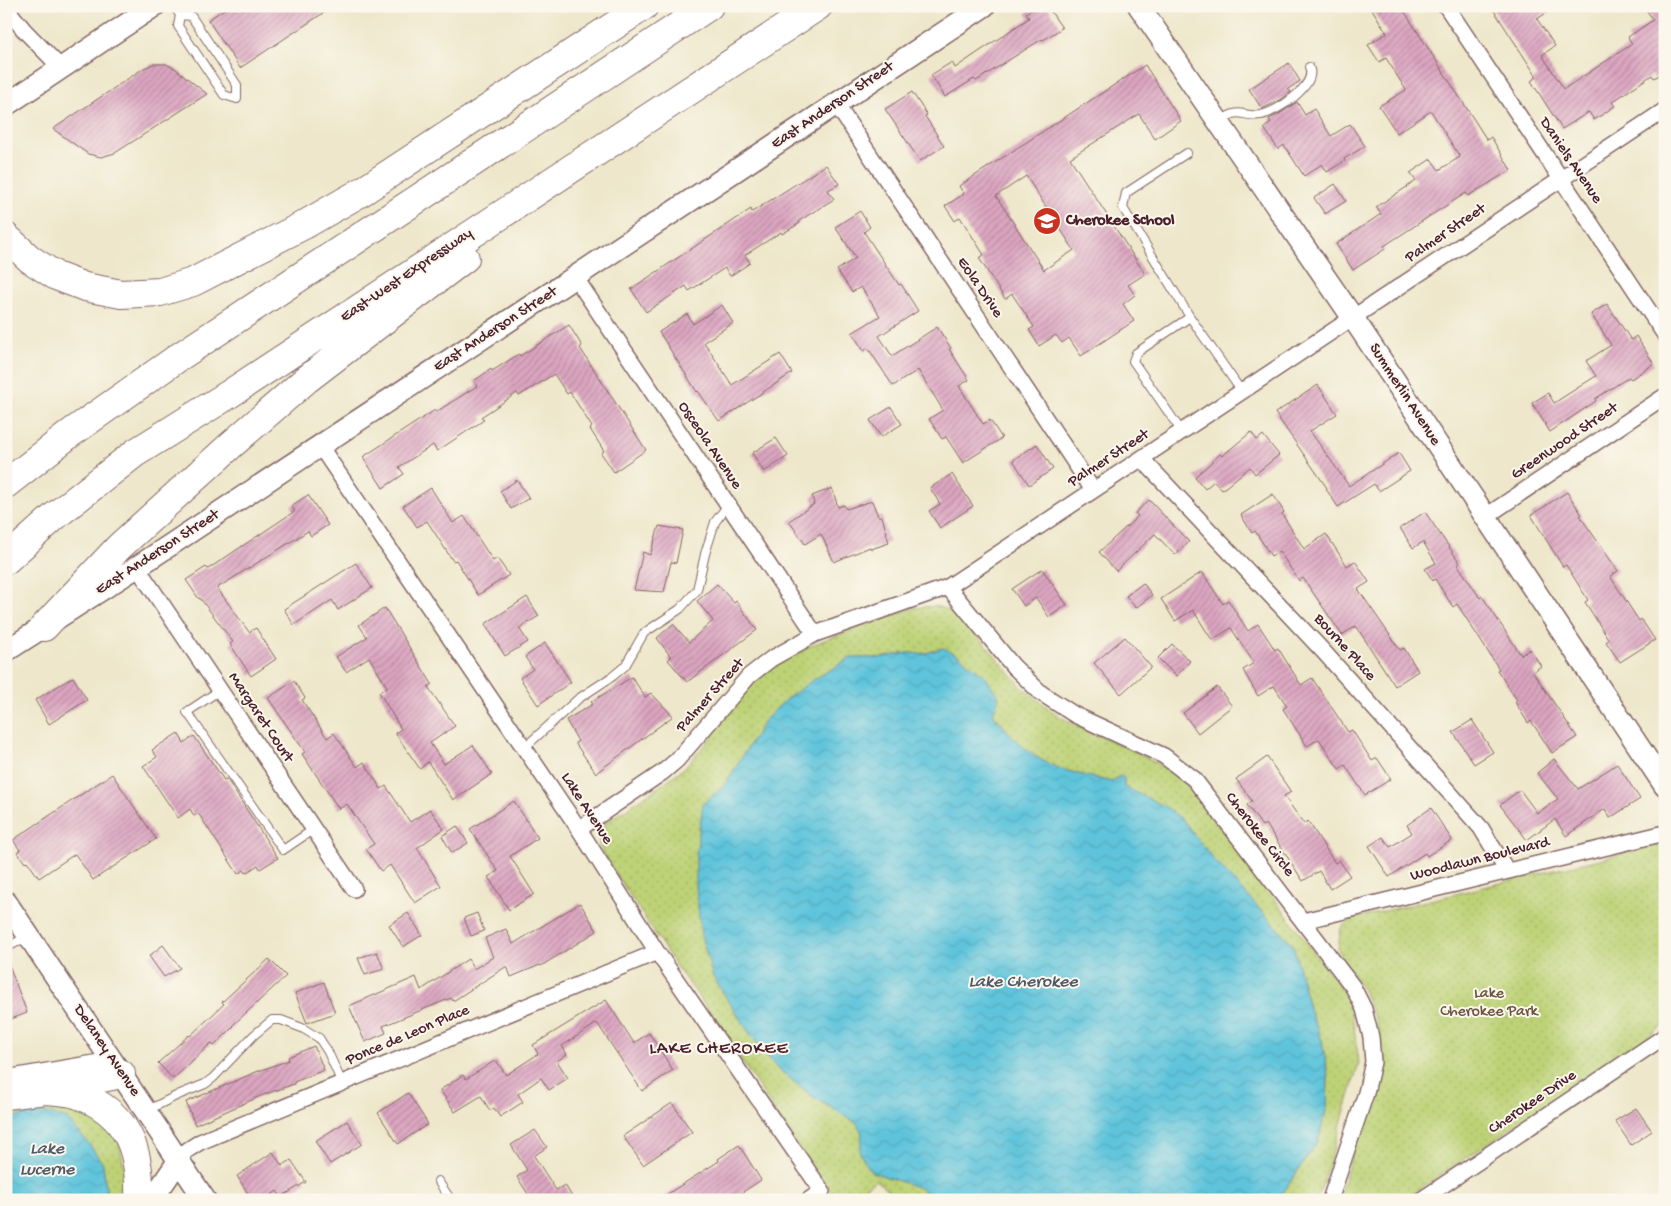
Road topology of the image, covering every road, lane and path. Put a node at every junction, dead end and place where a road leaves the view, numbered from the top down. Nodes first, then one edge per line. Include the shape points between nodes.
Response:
1 (154, 6) edge
2 (174, 6) edge
3 (644, 6) edge
4 (709, 6) edge
5 (818, 6) edge
6 (984, 6) edge
7 (1139, 6) edge
8 (1446, 6) edge
9 (6, 8) edge
10 (180, 15) junction
11 (1309, 67) dead end
12 (61, 68) junction
13 (6, 104) edge
14 (836, 104) junction
15 (1665, 110) edge
16 (1218, 122) junction
17 (1187, 153) dead end
18 (1560, 178) junction
19 (509, 209) junction
20 (6, 237) edge
21 (575, 277) junction
22 (1190, 317) junction
23 (1353, 318) junction
24 (1665, 335) edge
25 (1242, 392) junction
26 (1665, 396) edge
27 (1182, 432) junction
28 (320, 446) junction
29 (1142, 459) junction
30 (6, 484) edge
31 (1093, 490) junction
32 (728, 505) junction
33 (1485, 517) junction
34 (6, 560) edge
35 (137, 567) junction
36 (948, 587) junction
37 (44, 627) junction
38 (814, 634) junction
39 (6, 651) edge
40 (220, 690) junction
41 (524, 748) junction
42 (1665, 786) edge
43 (314, 829) junction
44 (578, 829) junction
45 (1665, 834) edge
46 (1507, 871) junction
47 (354, 889) dead end
48 (16, 920) edge
49 (1304, 921) junction
50 (6, 948) edge
51 (657, 952) junction
52 (1665, 1036) edge
53 (117, 1067) junction
54 (6, 1078) edge
55 (342, 1083) junction
56 (45, 1090) junction
57 (6, 1095) edge
58 (146, 1111) junction
59 (179, 1160) junction
60 (438, 1181) dead end
61 (815, 1196) edge
62 (139, 1200) edge
63 (152, 1200) edge
64 (205, 1200) edge
65 (451, 1200) edge
66 (1330, 1200) edge
67 (1421, 1200) edge

1 - 12 main road
2 - 10 lane
3 - 20 highway via 363,191 193,282 150,293 121,294 85,287 56,276 30,259
4 - 30 highway via 179,357 71,433
5 - 19 highway, East-West Expressway
6 - 14 main road, East Anderson Street
7 - 16 main road, Summerlin Avenue
8 - 18 street, Daniels Avenue
9 - 12 street
10 - 10 lane via 178,26 219,88 224,95 237,99 237,84 191,16
11 - 16 lane via 1310,78 1303,88 1276,110 1261,115 1238,112
12 - 13 main road
14 - 21 main road, East Anderson Street
14 - 31 street, Eola Drive
15 - 18 street, Palmer Street
16 - 23 main road, Summerlin Avenue
17 - 22 lane via 1126,193 1123,208
18 - 23 street, Palmer Street
18 - 24 street, Daniels Avenue
19 - 34 highway, East-West Expressway via 135,453 55,516
19 - 37 highway via 465,258 308,379 231,445 119,547
21 - 28 main road, East Anderson Street
21 - 32 street, Osceola Avenue
22 - 25 lane
22 - 27 lane via 1136,353 1133,361
23 - 25 street, Palmer Street
23 - 33 main road, Summerlin Avenue
25 - 27 street, Palmer Street
26 - 33 street, Greenwood Street
27 - 29 street, Palmer Street
28 - 35 main road, East Anderson Street
28 - 41 street, Lake Avenue
29 - 31 street, Palmer Street
29 - 46 street, Bourne Place via 1323,651 1481,828
31 - 36 street, Palmer Street
32 - 38 street, Osceola Avenue
32 - 41 lane via 715,522 697,590 680,609 644,633 625,666 578,699
33 - 42 main road, Summerlin Avenue
35 - 37 main road, East Anderson Street
35 - 40 street, Margaret Court
36 - 38 street, Palmer Street
36 - 49 street, Cherokee Circle via 1013,666 1041,693 1075,715 1164,756 1194,779
37 - 39 main road, East Anderson Street
38 - 44 street, Palmer Street via 749,676 663,772
40 - 43 street, Margaret Court
40 - 43 lane via 187,712 283,850
41 - 44 street, Lake Avenue
43 - 47 street, Margaret Court
44 - 51 street, Lake Avenue
45 - 46 street, Woodlawn Boulevard
46 - 49 street, Woodlawn Boulevard
48 - 50 lane
48 - 53 main road, Delaney Avenue
49 - 66 street, Cherokee Circle via 1352,987 1364,1009 1371,1037 1373,1062 1366,1093
51 - 55 street, Ponce de Leon Place
51 - 61 street, Lake Avenue
52 - 67 street, Cherokee Drive
53 - 54 street
53 - 56 highway
53 - 58 main road, Delaney Avenue
55 - 58 lane via 319,1038 288,1022 272,1020 205,1084
55 - 59 street, Ponce de Leon Place via 200,1142 186,1150
56 - 57 highway
56 - 62 highway via 78,1095 102,1106 122,1124 137,1162
58 - 59 main road, Delaney Avenue
59 - 63 main road
59 - 64 main road, Delaney Avenue
60 - 65 lane

